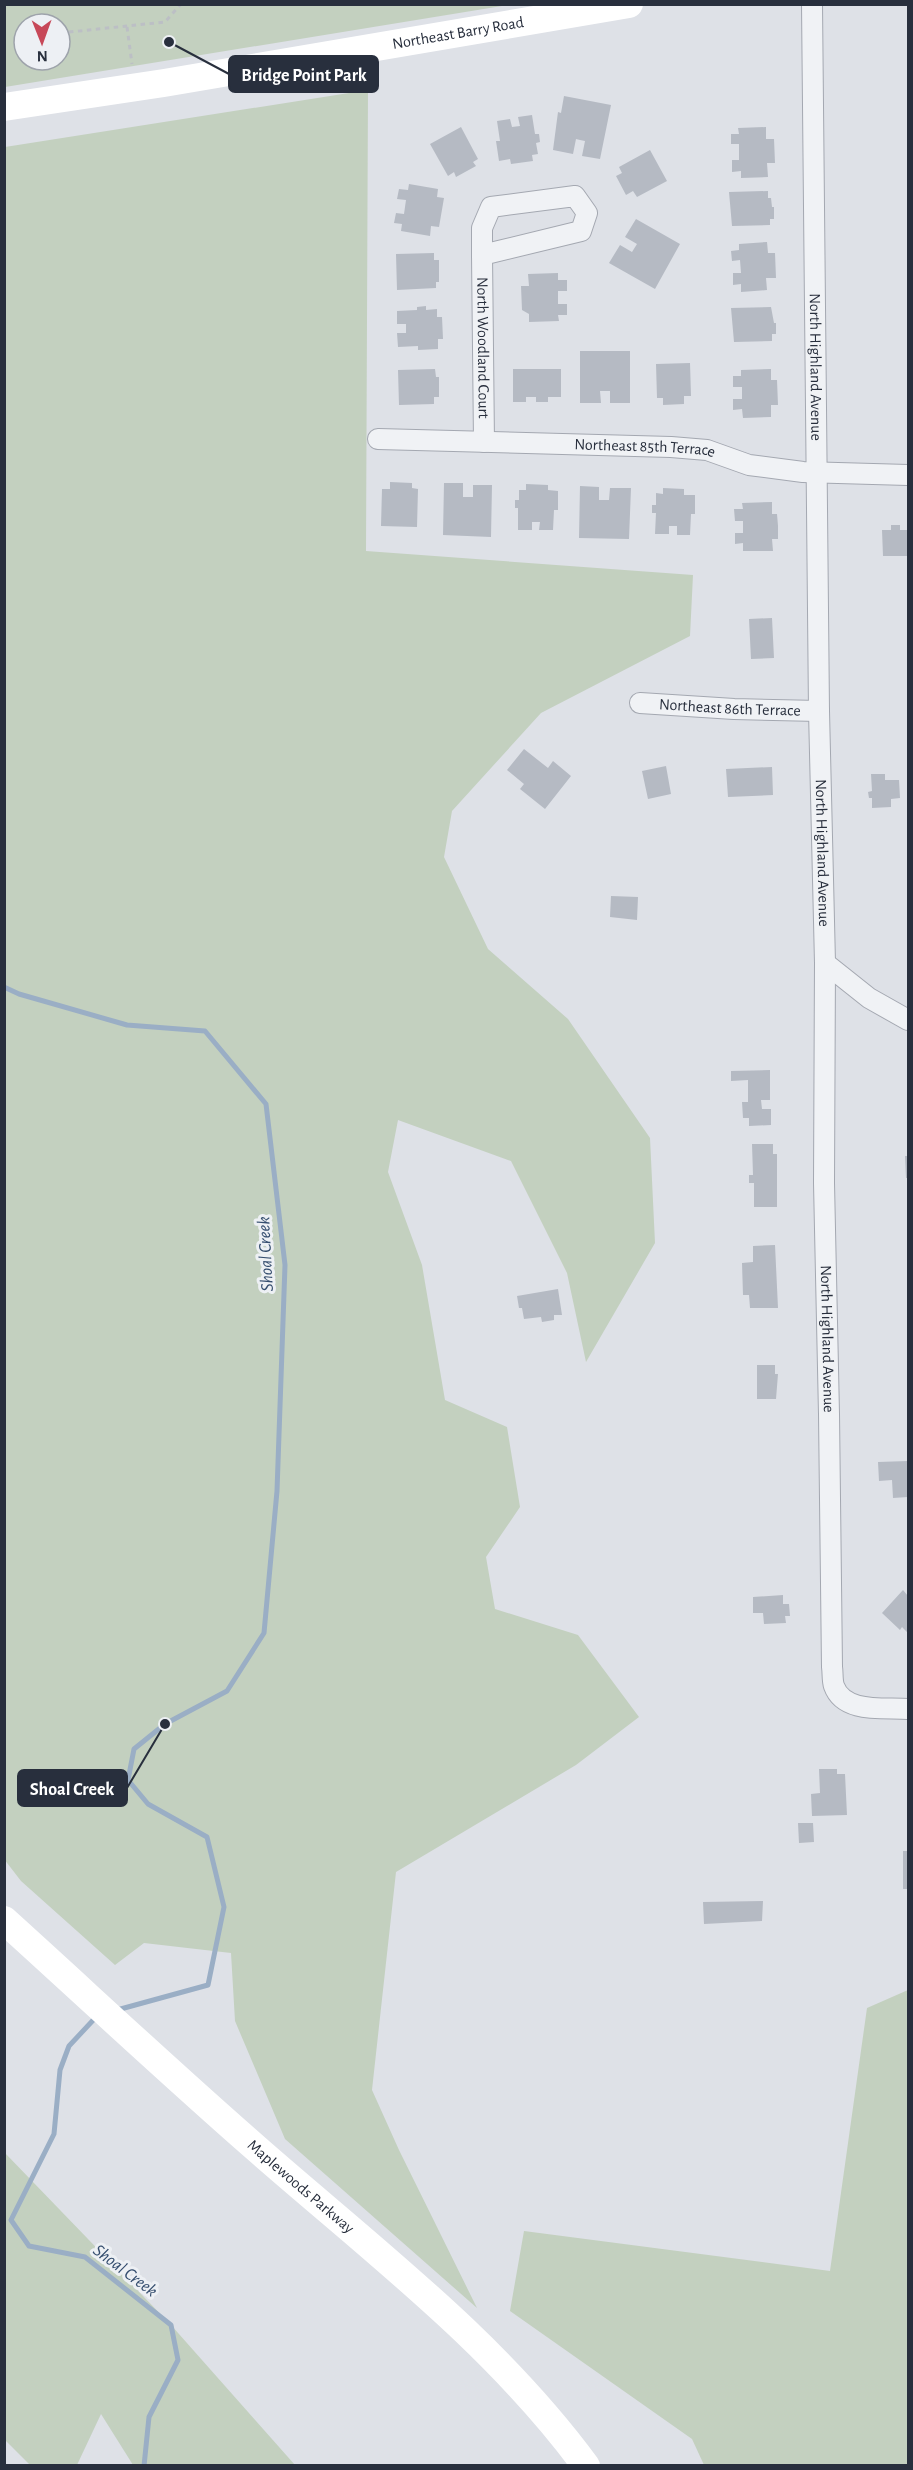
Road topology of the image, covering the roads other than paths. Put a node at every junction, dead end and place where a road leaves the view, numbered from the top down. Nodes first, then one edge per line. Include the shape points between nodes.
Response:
1 (628, 4) edge
2 (812, 4) edge
3 (4, 107) edge
4 (482, 255) junction
5 (378, 439) dead end
6 (484, 442) junction
7 (817, 474) junction
8 (909, 475) edge
9 (640, 703) dead end
10 (819, 711) junction
11 (825, 963) junction
12 (909, 1020) edge
13 (909, 1708) edge
14 (4, 1920) edge
15 (586, 2466) edge

1 - 3 main road, Northeast Barry Road
2 - 7 street, North Highland Avenue
4 - 4 street, North Woodland Court via 581,231 586,213 575,196 491,207 482,228
4 - 6 street, North Woodland Court
5 - 6 street, Northeast 85th Terrace
6 - 7 street, Northeast 85th Terrace via 707,450 749,465
7 - 8 street, Northeast 85th Terrace
7 - 10 street, North Highland Avenue
9 - 10 street, Northeast 86th Terrace
10 - 11 street, North Highland Avenue
11 - 12 street via 869,998
11 - 13 street, North Highland Avenue via 824,1183 832,1666 835,1687 855,1706
14 - 15 main road, Maplewoods Parkway via 256,2148 430,2296 527,2394

